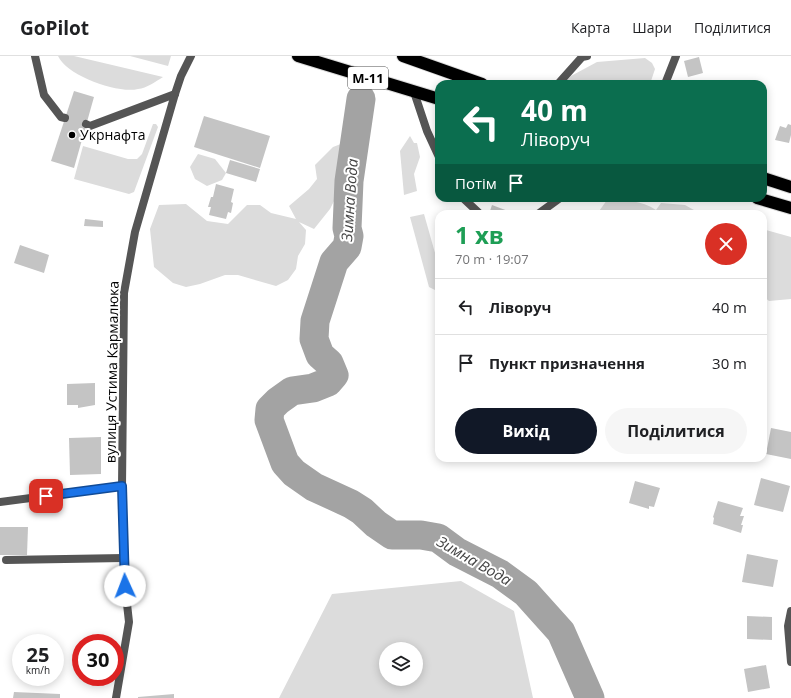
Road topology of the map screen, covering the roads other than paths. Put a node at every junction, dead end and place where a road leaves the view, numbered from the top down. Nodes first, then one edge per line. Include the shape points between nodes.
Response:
1 (35, 56) edge
2 (192, 56) edge
3 (298, 56) edge
4 (403, 56) edge
5 (588, 56) edge
6 (673, 57) edge
7 (471, 80) edge
8 (562, 80) edge
9 (666, 80) edge
10 (414, 92) junction
11 (175, 94) junction
12 (435, 98) edge
13 (66, 118) dead end
14 (86, 124) dead end
15 (435, 148) edge
16 (767, 179) edge
17 (791, 187) edge
18 (767, 201) edge
19 (467, 202) edge
20 (554, 202) edge
21 (791, 208) edge
22 (476, 210) edge
23 (544, 210) edge
24 (122, 486) junction
25 (0, 502) edge
26 (124, 558) junction
27 (6, 560) dead end
28 (791, 611) edge
29 (791, 662) edge
30 (116, 698) edge

1 - 13 street via 44,96 61,117
2 - 11 street, вулиця Устима Кармалюка
3 - 10 highway, М-11
4 - 7 highway, М-11
5 - 8 street via 582,57
6 - 9 street
10 - 12 highway, М-11
10 - 15 street
11 - 14 street via 90,126
11 - 24 street, вулиця Устима Кармалюка via 135,232 124,293
16 - 17 highway
18 - 21 highway
19 - 22 street
20 - 23 street
24 - 25 street
24 - 26 street, вулиця Устима Кармалюка
26 - 27 street
26 - 30 street, вулиця Устима Кармалюка via 129,622
28 - 29 street via 788,626

